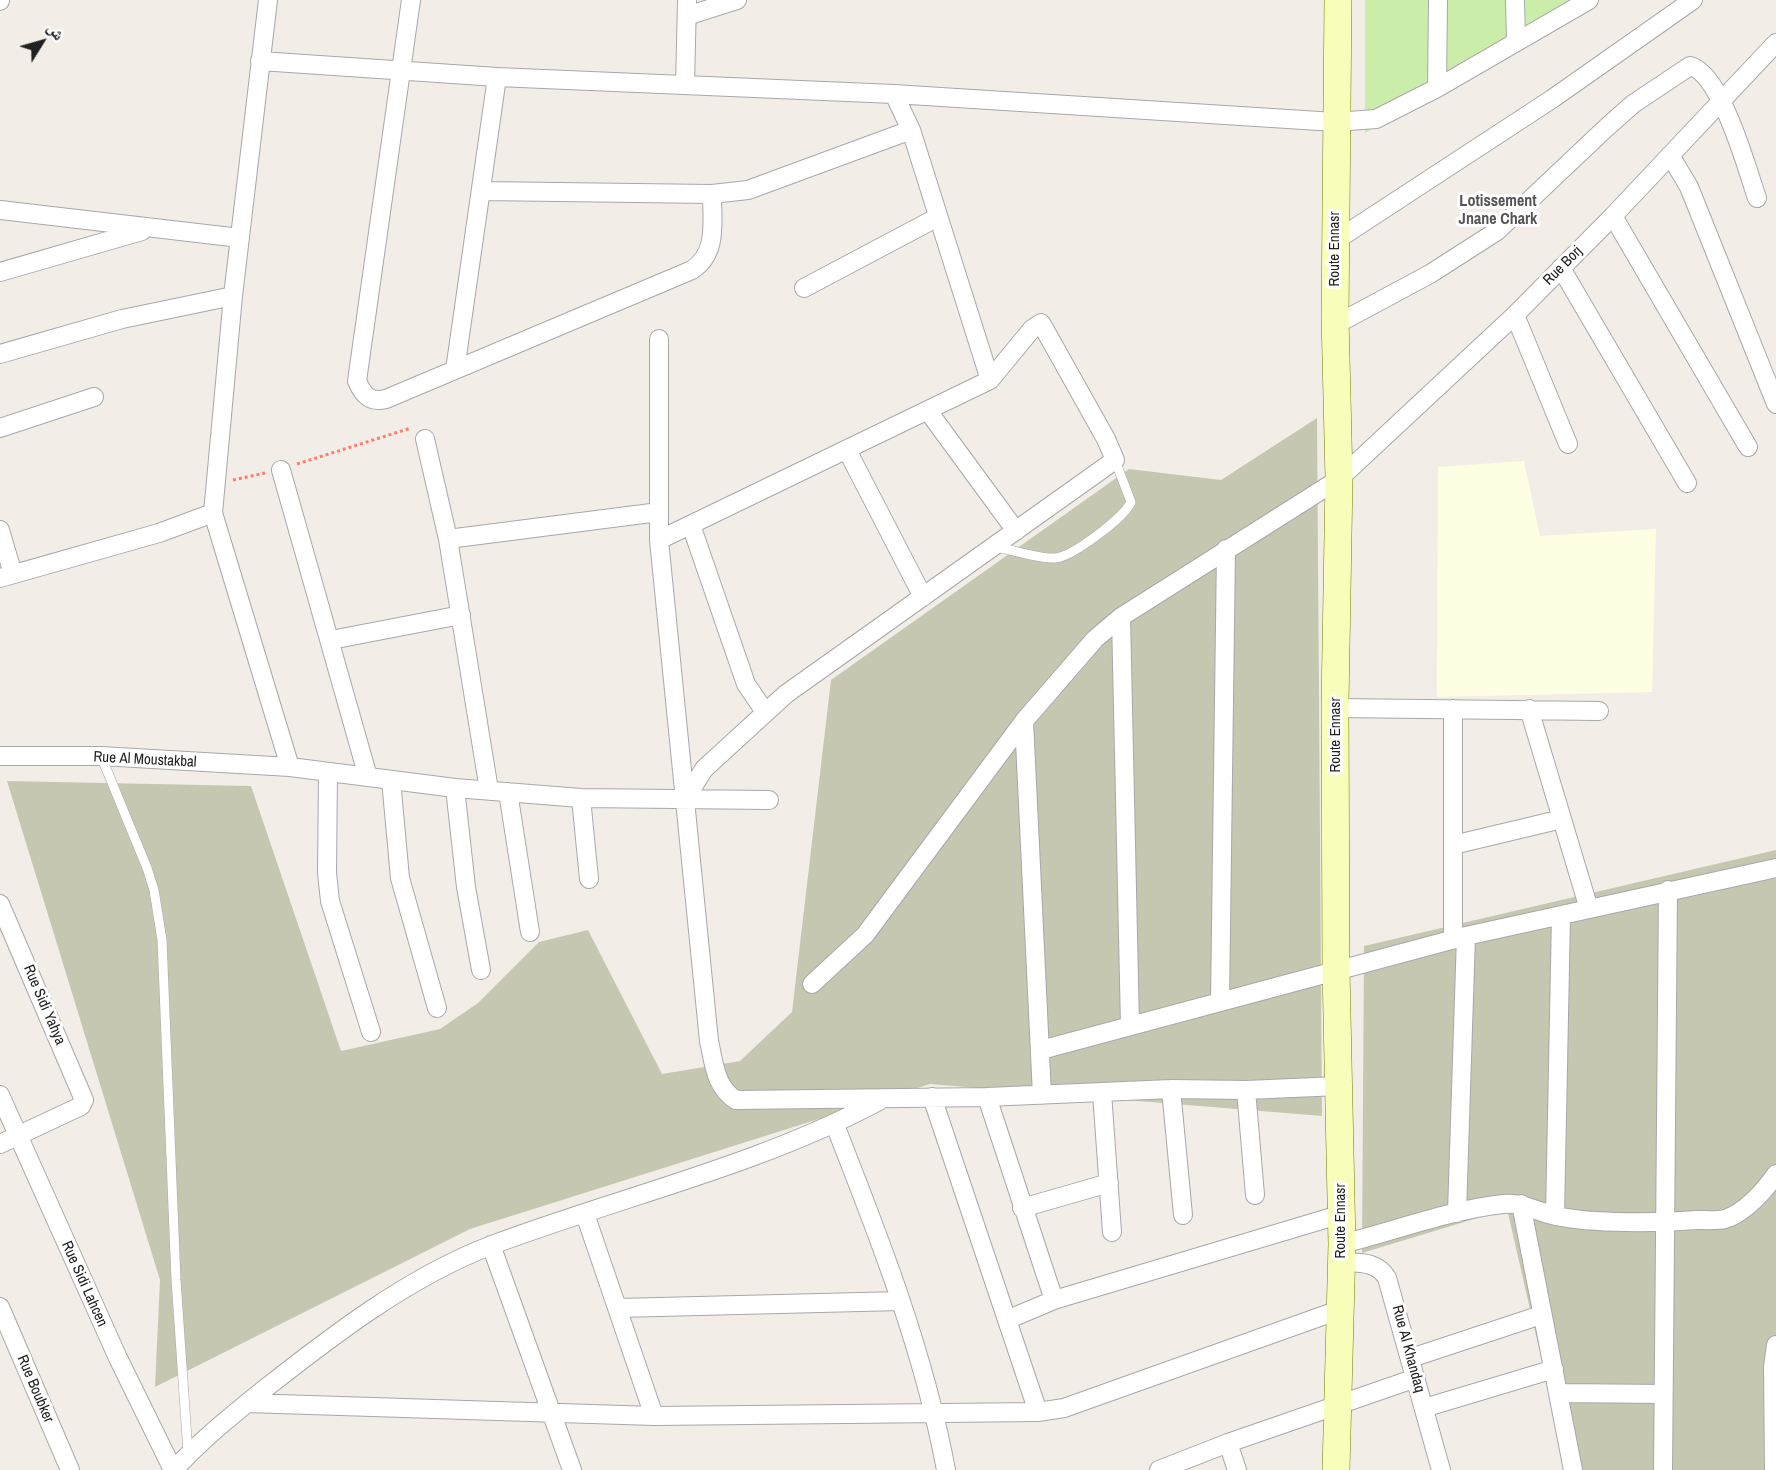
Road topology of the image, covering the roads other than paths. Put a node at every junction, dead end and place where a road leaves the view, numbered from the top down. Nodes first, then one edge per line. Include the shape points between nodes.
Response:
1 (268, 0) edge
2 (411, 0) edge
3 (737, 0) edge
4 (1338, 0) edge
5 (1438, 0) edge
6 (1515, 0) edge
7 (1589, 0) edge
8 (1693, 0) edge
9 (687, 8) edge
10 (1516, 42) junction
11 (1776, 43) edge
12 (260, 61) junction
13 (401, 70) junction
14 (497, 77) junction
15 (685, 85) junction
16 (1437, 88) junction
17 (894, 94) junction
18 (1722, 100) junction
19 (1335, 122) junction
20 (911, 130) junction
21 (1670, 155) junction
22 (481, 191) junction
23 (712, 194) junction
24 (1757, 198) dead end
25 (0, 210) edge
26 (1613, 216) junction
27 (938, 217) junction
28 (149, 228) junction
29 (240, 238) junction
30 (1335, 241) junction
31 (1561, 268) junction
32 (0, 272) edge
33 (804, 288) dead end
34 (233, 296) junction
35 (1515, 315) junction
36 (1335, 325) junction
37 (659, 339) dead end
38 (0, 354) edge
39 (455, 370) junction
40 (990, 380) junction
41 (94, 397) dead end
42 (1776, 404) edge
43 (928, 411) junction
44 (0, 428) edge
45 (425, 439) road end
46 (1568, 444) dead end
47 (1748, 447) dead end
48 (847, 450) junction
49 (1115, 460) junction
50 (281, 470) road end
51 (1339, 479) junction
52 (1687, 483) dead end
53 (659, 512) junction
54 (213, 513) junction
55 (691, 525) junction
56 (0, 530) edge
57 (1016, 531) junction
58 (448, 539) junction
59 (658, 540) junction
60 (995, 546) junction
61 (1226, 549) junction
62 (6, 576) edge
63 (923, 597) junction
64 (461, 615) junction
65 (1121, 617) junction
66 (331, 640) junction
67 (1336, 708) junction
68 (1453, 709) junction
69 (1529, 709) junction
70 (1599, 711) dead end
71 (765, 712) junction
72 (1024, 721) junction
73 (0, 756) edge
74 (101, 756) junction
75 (290, 767) junction
76 (328, 772) junction
77 (368, 777) junction
78 (391, 780) junction
79 (456, 788) junction
80 (489, 790) junction
81 (508, 792) junction
82 (581, 798) junction
83 (686, 798) junction
84 (769, 800) dead end
85 (1562, 819) junction
86 (1453, 845) junction
87 (1776, 868) edge
88 (589, 879) dead end
89 (1668, 890) junction
90 (0, 904) edge
91 (1589, 909) junction
92 (1561, 916) junction
93 (530, 932) dead end
94 (1459, 937) junction
95 (1336, 969) junction
96 (481, 970) dead end
97 (812, 984) dead end
98 (1220, 1002) junction
99 (437, 1008) dead end
100 (1130, 1026) junction
101 (371, 1032) dead end
102 (1041, 1050) junction
103 (1339, 1086) junction
104 (1171, 1089) junction
105 (1246, 1090) junction
106 (1102, 1094) junction
107 (0, 1095) edge
108 (1042, 1095) junction
109 (932, 1097) junction
110 (987, 1097) junction
111 (884, 1099) junction
112 (835, 1125) junction
113 (18, 1136) junction
114 (0, 1144) edge
115 (1776, 1174) edge
116 (1109, 1183) junction
117 (1255, 1195) dead end
118 (1521, 1204) junction
119 (1022, 1208) junction
120 (1457, 1213) junction
121 (585, 1214) junction
122 (1342, 1214) junction
123 (1183, 1215) dead end
124 (1555, 1216) junction
125 (1667, 1222) junction
126 (1112, 1232) dead end
127 (491, 1245) junction
128 (1342, 1253) junction
129 (1054, 1300) junction
130 (901, 1301) junction
131 (0, 1307) edge
132 (618, 1308) junction
133 (1340, 1310) junction
134 (1541, 1315) junction
135 (1009, 1319) junction
136 (1776, 1345) edge
137 (1411, 1358) junction
138 (1554, 1369) junction
139 (1416, 1378) junction
140 (1559, 1394) junction
141 (1664, 1394) junction
142 (247, 1403) junction
143 (1336, 1404) junction
144 (1424, 1408) junction
145 (1038, 1412) junction
146 (552, 1414) junction
147 (936, 1414) junction
148 (654, 1416) junction
149 (1228, 1443) junction
150 (188, 1454) junction
151 (70, 1470) edge
152 (174, 1470) edge
153 (572, 1470) edge
154 (946, 1470) edge
155 (1159, 1470) edge
156 (1237, 1470) edge
157 (1336, 1470) edge
158 (1441, 1470) edge
159 (1573, 1470) edge
160 (1663, 1470) edge
161 (1774, 1470) edge

1 - 12 street
2 - 13 street
3 - 9 street
4 - 19 main road, Route Ennasr
5 - 16 street
6 - 10 street
7 - 10 street
8 - 30 street via 1552,99
9 - 15 street
10 - 16 street
11 - 18 street, Rue Borj
12 - 13 street
12 - 29 street
13 - 14 street
13 - 39 street via 357,381 365,396 378,401
14 - 15 street
14 - 22 street
15 - 17 street
16 - 19 street via 1376,119
17 - 19 street
17 - 20 street
18 - 21 street, Rue Borj
18 - 24 street
18 - 36 street via 1699,70 1684,68 1606,128 1497,231 1430,274
19 - 30 main road, Route Ennasr
20 - 23 street via 748,190
20 - 27 street
21 - 26 street, Rue Borj
21 - 42 street via 1689,187
22 - 23 street
22 - 39 street
23 - 39 street via 710,247 701,264
25 - 28 street
26 - 31 street, Rue Borj
26 - 47 street
27 - 33 street
27 - 40 street
28 - 29 street
28 - 32 street
29 - 34 street
30 - 36 main road, Route Ennasr
31 - 35 street, Rue Borj
31 - 52 street
34 - 38 street via 122,319
34 - 54 street
35 - 46 street
35 - 51 street, Rue Borj
36 - 51 main road, Route Ennasr
37 - 53 street
40 - 43 street
40 - 49 street via 1041,323
41 - 44 street
43 - 48 street
43 - 57 street
45 - 58 street
48 - 55 street
48 - 63 street
49 - 57 street
49 - 60 lane via 1131,502 1127,511 1066,556 1054,558
50 - 66 street
51 - 61 street, Rue Borj
51 - 67 main road, Route Ennasr
53 - 58 street
53 - 59 street
54 - 62 street via 159,533
54 - 75 street
55 - 59 street
55 - 71 street via 746,684
56 - 62 street
57 - 60 street
58 - 64 street
59 - 83 street
60 - 63 street
61 - 65 street, Rue Borj
61 - 98 street
63 - 71 street
64 - 66 street
64 - 80 street
65 - 72 street, Rue Borj via 1095,639
65 - 100 street
66 - 77 street
67 - 68 street
67 - 95 main road, Route Ennasr
68 - 69 street
68 - 86 street
69 - 70 street
69 - 85 street
71 - 83 street via 705,769
72 - 97 street, Rue Borj via 865,935
72 - 102 street
73 - 74 street, Rue Al Moustakbal
74 - 75 street, Rue Al Moustakbal
74 - 150 lane via 147,868 162,940 175,1257
75 - 76 street, Rue Al Moustakbal
76 - 77 street, Rue Al Moustakbal
76 - 101 street via 330,901
77 - 78 street, Rue Al Moustakbal
78 - 79 street, Rue Al Moustakbal
78 - 99 street via 400,878
79 - 80 street, Rue Al Moustakbal
79 - 96 street via 466,888
80 - 81 street, Rue Al Moustakbal
81 - 82 street, Rue Al Moustakbal
81 - 93 street
82 - 83 street, Rue Al Moustakbal
82 - 88 street
83 - 84 street, Rue Al Moustakbal
83 - 111 street via 709,1041 720,1085 735,1100
85 - 86 street
85 - 91 street
86 - 94 street
87 - 89 street
89 - 91 street
89 - 125 street
90 - 113 street, Rue Sidi Yahya via 83,1096 81,1106
91 - 92 street
92 - 94 street
92 - 124 street
94 - 95 street
94 - 120 street
95 - 98 street
95 - 103 main road, Route Ennasr
98 - 100 street
100 - 102 street
102 - 108 street
103 - 105 street
103 - 122 main road, Route Ennasr
104 - 105 street
104 - 106 street
104 - 123 street
105 - 117 street
106 - 108 street
106 - 116 street
107 - 113 street, Rue Sidi Lahcen
108 - 110 street
109 - 110 street
109 - 111 street
109 - 135 street
110 - 119 street
111 - 112 street
112 - 121 street
112 - 130 street
113 - 114 street
113 - 152 street, Rue Sidi Lahcen via 118,1359
115 - 125 street via 1747,1205 1725,1219
116 - 119 street
116 - 126 street
118 - 120 street
118 - 124 street
118 - 134 street
119 - 129 street
120 - 128 street
121 - 127 street
121 - 132 street
122 - 128 main road, Route Ennasr
122 - 129 street
124 - 125 street
125 - 141 street
127 - 142 street via 433,1272 393,1297 316,1349
127 - 146 street
128 - 133 main road, Route Ennasr
128 - 137 street, Rue Al Khandaq via 1383,1273
129 - 135 street
130 - 132 street
130 - 147 street
131 - 151 street, Rue Boubker
132 - 148 street
133 - 143 main road, Route Ennasr
133 - 145 street via 1064,1408
134 - 137 street
134 - 138 street
135 - 145 street
136 - 161 street
137 - 139 street, Rue Al Khandaq
138 - 140 street
138 - 144 street
139 - 143 street
139 - 144 street, Rue Al Khandaq
140 - 141 street
140 - 159 street
141 - 160 street
142 - 146 street
142 - 150 street
143 - 149 street
143 - 157 main road, Route Ennasr
144 - 158 street, Rue Al Khandaq
145 - 147 street
146 - 148 street
146 - 153 street
147 - 148 street
147 - 154 street
149 - 155 street
149 - 156 street
150 - 152 street

